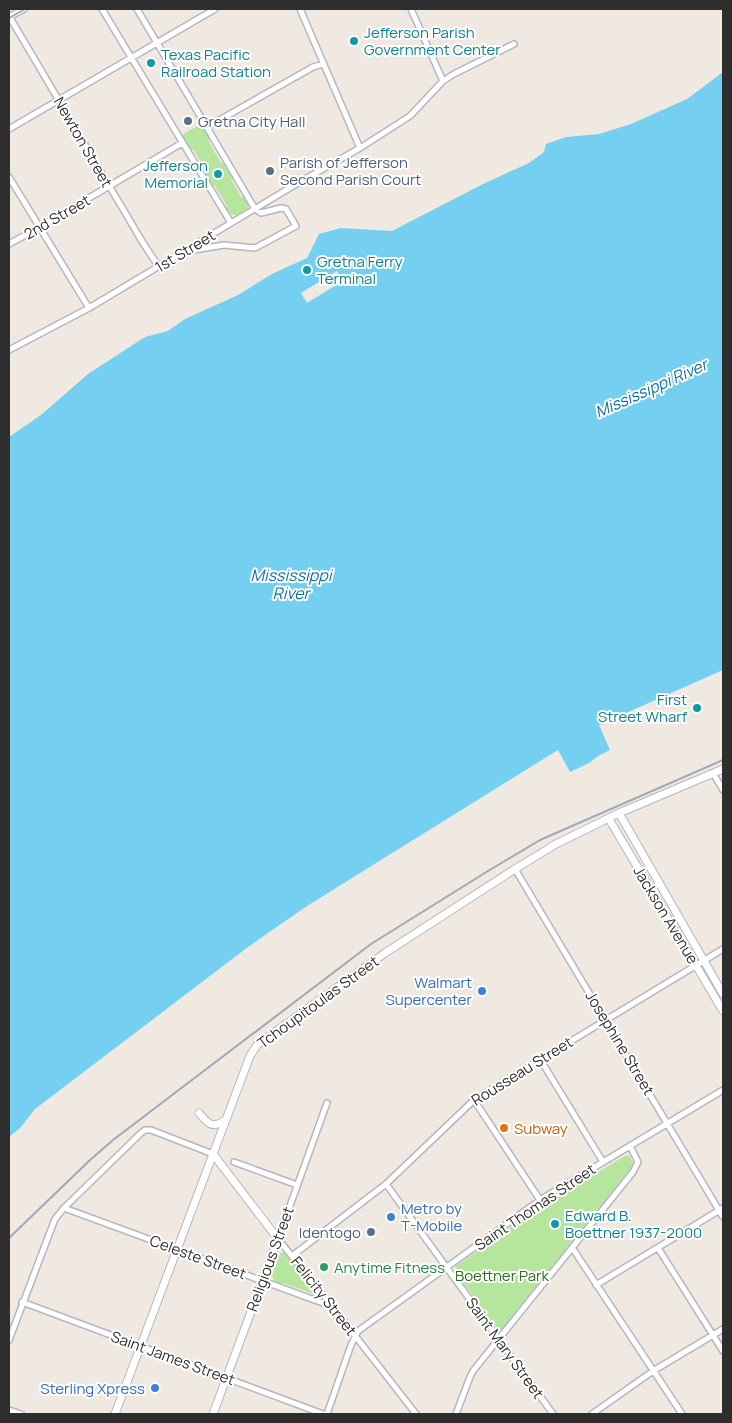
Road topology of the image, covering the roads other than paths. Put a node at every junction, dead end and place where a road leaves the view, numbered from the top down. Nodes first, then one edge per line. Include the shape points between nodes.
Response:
1 (24, 9) edge
2 (102, 9) edge
3 (137, 9) edge
4 (215, 9) edge
5 (300, 9) edge
6 (411, 9) edge
7 (9, 17) edge
8 (157, 43) junction
9 (514, 44) dead end
10 (132, 58) junction
11 (323, 64) junction
12 (443, 81) junction
13 (59, 100) junction
14 (207, 127) junction
15 (9, 129) edge
16 (182, 143) junction
17 (360, 148) junction
18 (9, 176) edge
19 (109, 186) junction
20 (255, 209) junction
21 (231, 223) junction
22 (40, 227) junction
23 (9, 244) edge
24 (184, 252) junction
25 (158, 267) junction
26 (89, 308) junction
27 (9, 350) edge
28 (723, 769) edge
29 (713, 773) junction
30 (723, 790) edge
31 (619, 813) junction
32 (609, 819) junction
33 (515, 869) junction
34 (723, 949) edge
35 (703, 961) junction
36 (696, 965) junction
37 (723, 994) edge
38 (723, 1011) edge
39 (606, 1020) junction
40 (540, 1059) junction
41 (723, 1090) edge
42 (474, 1100) junction
43 (327, 1102) dead end
44 (198, 1113) dead end
45 (226, 1120) junction
46 (668, 1124) junction
47 (630, 1146) junction
48 (213, 1154) junction
49 (234, 1162) dead end
50 (602, 1162) junction
51 (386, 1184) junction
52 (297, 1185) junction
53 (540, 1200) junction
54 (64, 1208) junction
55 (721, 1210) edge
56 (723, 1217) edge
57 (278, 1239) junction
58 (658, 1248) junction
59 (573, 1249) junction
60 (178, 1250) junction
61 (292, 1256) junction
62 (446, 1267) junction
63 (262, 1281) junction
64 (596, 1285) junction
65 (22, 1302) junction
66 (332, 1306) junction
67 (723, 1329) edge
68 (713, 1335) junction
69 (355, 1336) junction
70 (498, 1339) junction
71 (9, 1340) edge
72 (141, 1346) junction
73 (723, 1351) edge
74 (653, 1371) junction
75 (226, 1378) junction
76 (9, 1410) edge
77 (21, 1414) edge
78 (115, 1414) edge
79 (213, 1414) edge
80 (325, 1414) edge
81 (416, 1414) edge
82 (456, 1414) edge
83 (553, 1414) edge
84 (592, 1414) edge
85 (682, 1414) edge

1 - 7 street
2 - 10 street
3 - 8 street
4 - 8 street
5 - 11 street
6 - 12 street
7 - 13 street, Newton Street
8 - 10 street
8 - 14 street
9 - 12 street, 1st Street
10 - 13 street
10 - 16 street
11 - 14 street
11 - 17 street
12 - 17 street, 1st Street via 410,116
13 - 15 street
13 - 19 street, Newton Street
14 - 20 street
16 - 19 street, 2nd Street
16 - 21 street
17 - 20 street, 1st Street
18 - 22 street
19 - 22 street, 2nd Street
19 - 25 street, Newton Street
20 - 21 street, 1st Street
20 - 24 street via 261,213 286,209 296,226 255,248 224,245
21 - 24 street, 1st Street
22 - 23 street, 2nd Street
22 - 26 street
24 - 25 street, 1st Street
25 - 26 street, 1st Street
26 - 27 street, 1st Street
28 - 29 street, Tchoupitoulas Street
29 - 30 street
29 - 31 street, Tchoupitoulas Street
31 - 32 street, Tchoupitoulas Street
31 - 35 street, Jackson Avenue
32 - 33 street, Tchoupitoulas Street via 556,844
32 - 36 street, Jackson Avenue
33 - 39 street, Josephine Street
33 - 45 street, Tchoupitoulas Street via 385,953 257,1045
34 - 35 street, Rousseau Street
35 - 36 street, Rousseau Street
35 - 37 street, Jackson Avenue
36 - 38 street, Jackson Avenue
36 - 39 street, Rousseau Street
39 - 40 street, Rousseau Street
39 - 46 street, Josephine Street
40 - 42 street, Rousseau Street
40 - 50 street
41 - 46 street, Saint Thomas Street
42 - 51 street, Rousseau Street
42 - 53 street
43 - 52 street, Religious Street
44 - 45 street via 206,1123 214,1125
45 - 48 street, Tchoupitoulas Street
46 - 47 street, Saint Thomas Street
46 - 55 street, Josephine Street
47 - 50 street, Saint Thomas Street
47 - 59 street via 637,1158 637,1166
48 - 54 street via 145,1130
48 - 57 street, Felicity Street
48 - 60 street, Tchoupitoulas Street
49 - 52 street
50 - 53 street, Saint Thomas Street
51 - 61 street, Rousseau Street
51 - 62 street, Saint Mary Street
52 - 57 street, Religious Street
53 - 62 street, Saint Thomas Street
54 - 60 street, Celeste Street
54 - 65 street via 55,1219
55 - 56 street, Josephine Street
55 - 58 street
57 - 61 street, Felicity Street
57 - 63 street, Religious Street
58 - 64 street
58 - 68 street
59 - 64 street
59 - 70 street
60 - 63 street, Celeste Street
60 - 72 street, Tchoupitoulas Street
61 - 66 street, Felicity Street
62 - 69 street, Saint Thomas Street
62 - 70 street, Saint Mary Street
63 - 66 street, Celeste Street
63 - 75 street, Religious Street
64 - 74 street
65 - 71 street
65 - 72 street, Saint James Street
66 - 69 street, Felicity Street
67 - 68 street
68 - 73 street
68 - 74 street
69 - 80 street
69 - 81 street, Felicity Street
70 - 82 street via 470,1377
70 - 83 street, Saint Mary Street
72 - 75 street, Saint James Street
72 - 78 street, Tchoupitoulas Street
74 - 84 street
74 - 85 street
75 - 79 street, Religious Street
75 - 80 street, Saint James Street
76 - 77 street

